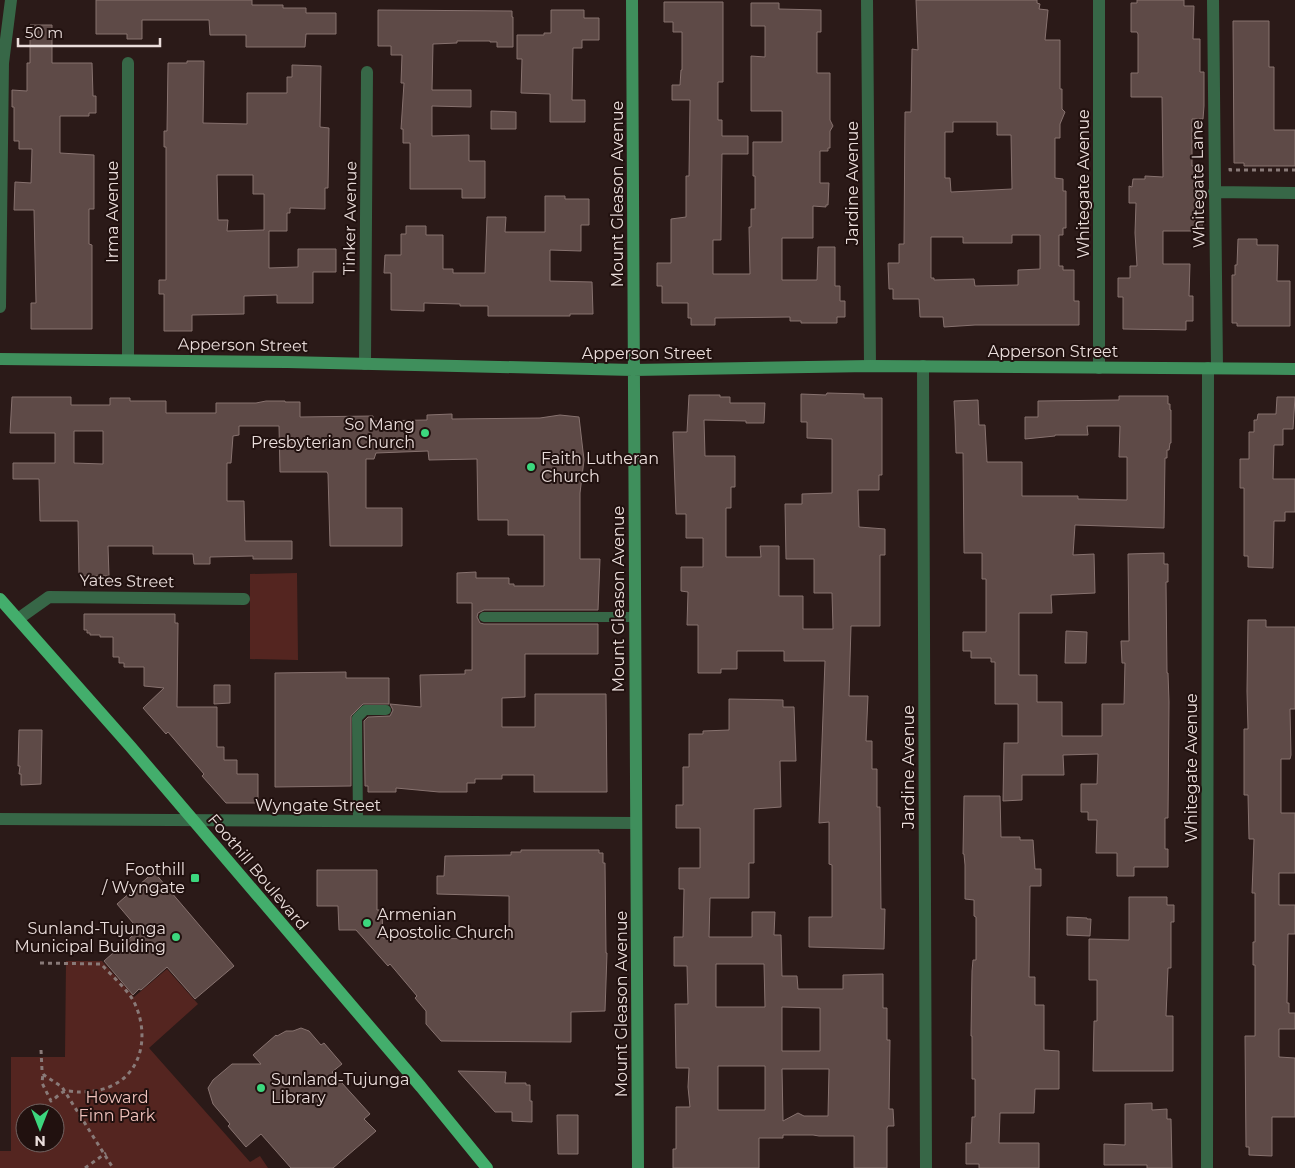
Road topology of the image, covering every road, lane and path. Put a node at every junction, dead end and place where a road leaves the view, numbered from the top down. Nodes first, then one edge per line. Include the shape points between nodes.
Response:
1 (11, 0) edge
2 (632, 0) edge
3 (867, 0) edge
4 (1099, 0) edge
5 (1213, 0) edge
6 (128, 63) dead end
7 (367, 72) dead end
8 (1230, 160) dead end
9 (1295, 170) edge
10 (1214, 192) junction
11 (1295, 193) edge
12 (0, 307) edge
13 (0, 358) edge
14 (128, 360) junction
15 (365, 364) junction
16 (870, 366) junction
17 (922, 366) junction
18 (1099, 368) junction
19 (1213, 368) junction
20 (1295, 369) edge
21 (633, 370) junction
22 (0, 599) edge
23 (244, 599) dead end
24 (484, 617) dead end
25 (635, 617) junction
26 (18, 619) junction
27 (386, 710) dead end
28 (0, 819) edge
29 (192, 820) junction
30 (358, 822) junction
31 (636, 823) junction
32 (40, 963) dead end
33 (41, 1050) dead end
34 (43, 1073) junction
35 (65, 1091) junction
36 (106, 1154) junction
37 (85, 1168) edge
38 (113, 1168) edge
39 (487, 1168) edge
40 (638, 1168) edge
41 (926, 1168) edge
42 (1207, 1168) edge

1 - 12 street via 3,63
2 - 21 street, Mount Gleason Avenue
3 - 16 street, Jardine Avenue
4 - 18 street, Whitegate Avenue
5 - 10 street, Whitegate Lane
6 - 14 street, Irma Avenue
7 - 15 street, Tinker Avenue
8 - 9 path via 1230,170
10 - 11 street
10 - 19 street, Whitegate Lane
13 - 14 street, Apperson Street
14 - 15 street, Apperson Street
15 - 21 street, Apperson Street
16 - 17 street, Apperson Street
16 - 21 street, Apperson Street
17 - 18 street, Apperson Street
17 - 41 street, Jardine Avenue
18 - 19 street, Apperson Street
19 - 20 street, Apperson Street
19 - 42 street, Whitegate Avenue
21 - 25 street, Mount Gleason Avenue
22 - 26 main road, Foothill Boulevard
23 - 26 street, Yates Street via 49,597
24 - 25 lane
25 - 31 street, Mount Gleason Avenue
26 - 29 main road, Foothill Boulevard
27 - 30 lane via 365,710 357,718
28 - 29 street, Wyngate Street
29 - 30 street, Wyngate Street
29 - 39 main road, Foothill Boulevard
30 - 31 street, Wyngate Street
31 - 40 street, Mount Gleason Avenue
32 - 35 path via 101,964 133,1000 141,1022 143,1037 137,1061 119,1082 98,1090
33 - 34 path
34 - 35 path
34 - 35 path via 42,1083 51,1101
35 - 36 path
36 - 37 path
36 - 38 path

